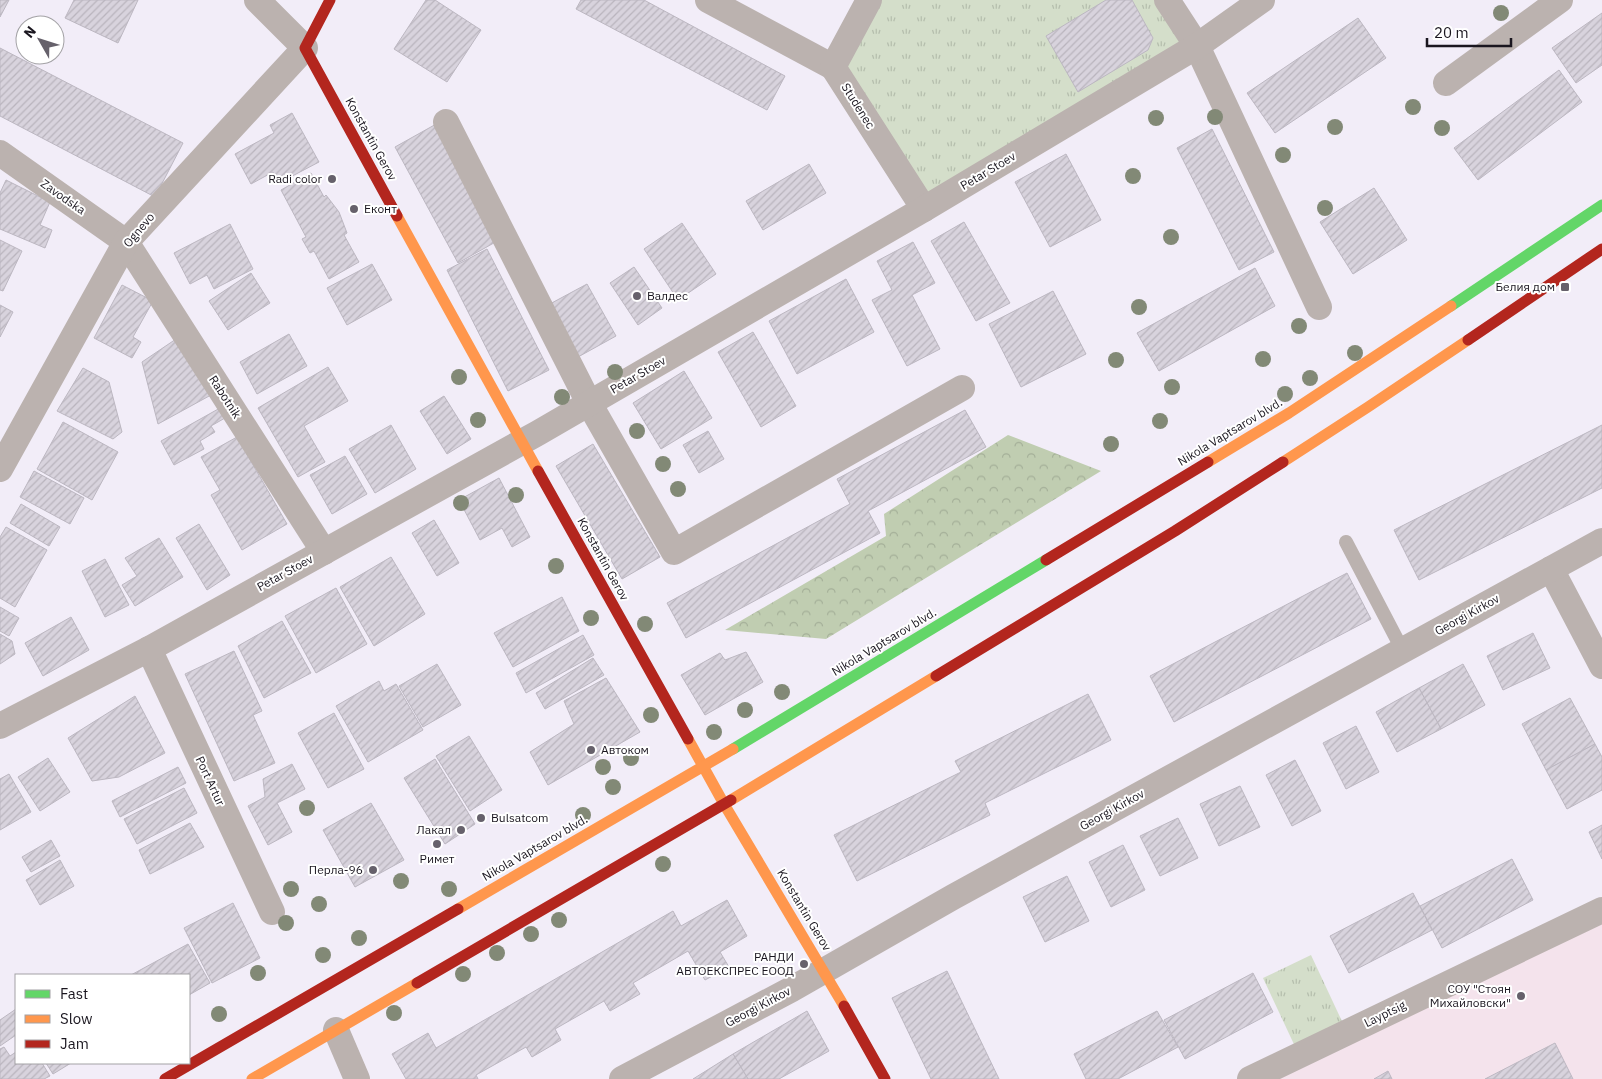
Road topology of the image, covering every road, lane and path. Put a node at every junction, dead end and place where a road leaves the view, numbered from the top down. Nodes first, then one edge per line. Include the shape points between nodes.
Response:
1 (258, 0) edge
2 (330, 0) edge
3 (708, 0) edge
4 (869, 0) edge
5 (1168, 0) edge
6 (1262, 0) edge
7 (1560, 0) edge
8 (1197, 46) junction
9 (305, 48) junction
10 (833, 67) junction
11 (1446, 83) dead end
12 (446, 122) dead end
13 (0, 152) edge
14 (1602, 205) edge
15 (924, 209) junction
16 (126, 242) junction
17 (1602, 249) edge
18 (1319, 307) dead end
19 (962, 388) dead end
20 (589, 403) junction
21 (522, 442) junction
22 (0, 469) edge
23 (1602, 541) edge
24 (1346, 542) dead end
25 (324, 552) junction
26 (1551, 569) junction
27 (149, 649) junction
28 (1403, 651) junction
29 (1602, 666) edge
30 (0, 726) edge
31 (704, 767) junction
32 (724, 804) junction
33 (1602, 910) edge
34 (272, 912) dead end
35 (824, 970) junction
36 (336, 1030) junction
37 (165, 1079) edge
38 (252, 1079) edge
39 (357, 1079) edge
40 (622, 1079) edge
41 (885, 1079) edge
42 (1250, 1079) edge

1 - 9 street
2 - 9 street
3 - 10 street
4 - 10 street
5 - 8 street
6 - 8 street, Petar Stoev
7 - 11 street
8 - 15 street, Petar Stoev
8 - 18 street
9 - 16 street, Ognevo
9 - 21 street, Konstantin Gerov
10 - 15 street, Studenec
12 - 20 street
13 - 16 street, Zavodska
14 - 31 street, Nikola Vaptsarov blvd. via 1289,413
15 - 20 street, Petar Stoev
16 - 22 street, Ognevo
16 - 25 street, Rabotnik
17 - 32 street via 1368,407 1175,531
19 - 20 street via 674,552
20 - 21 street, Petar Stoev
21 - 25 street, Petar Stoev
21 - 31 street, Konstantin Gerov
23 - 26 street, Georgi Kirkov
24 - 28 lane
25 - 27 street, Petar Stoev
26 - 28 street, Georgi Kirkov
26 - 29 street
27 - 30 street, Petar Stoev
27 - 34 street, Port Artur
28 - 35 street, Georgi Kirkov
31 - 32 street, Konstantin Gerov
31 - 37 street, Nikola Vaptsarov blvd.
32 - 35 street, Konstantin Gerov
32 - 36 street
33 - 42 street, Layptsig
35 - 40 street, Georgi Kirkov
35 - 41 street, Konstantin Gerov
36 - 38 street
36 - 39 street

